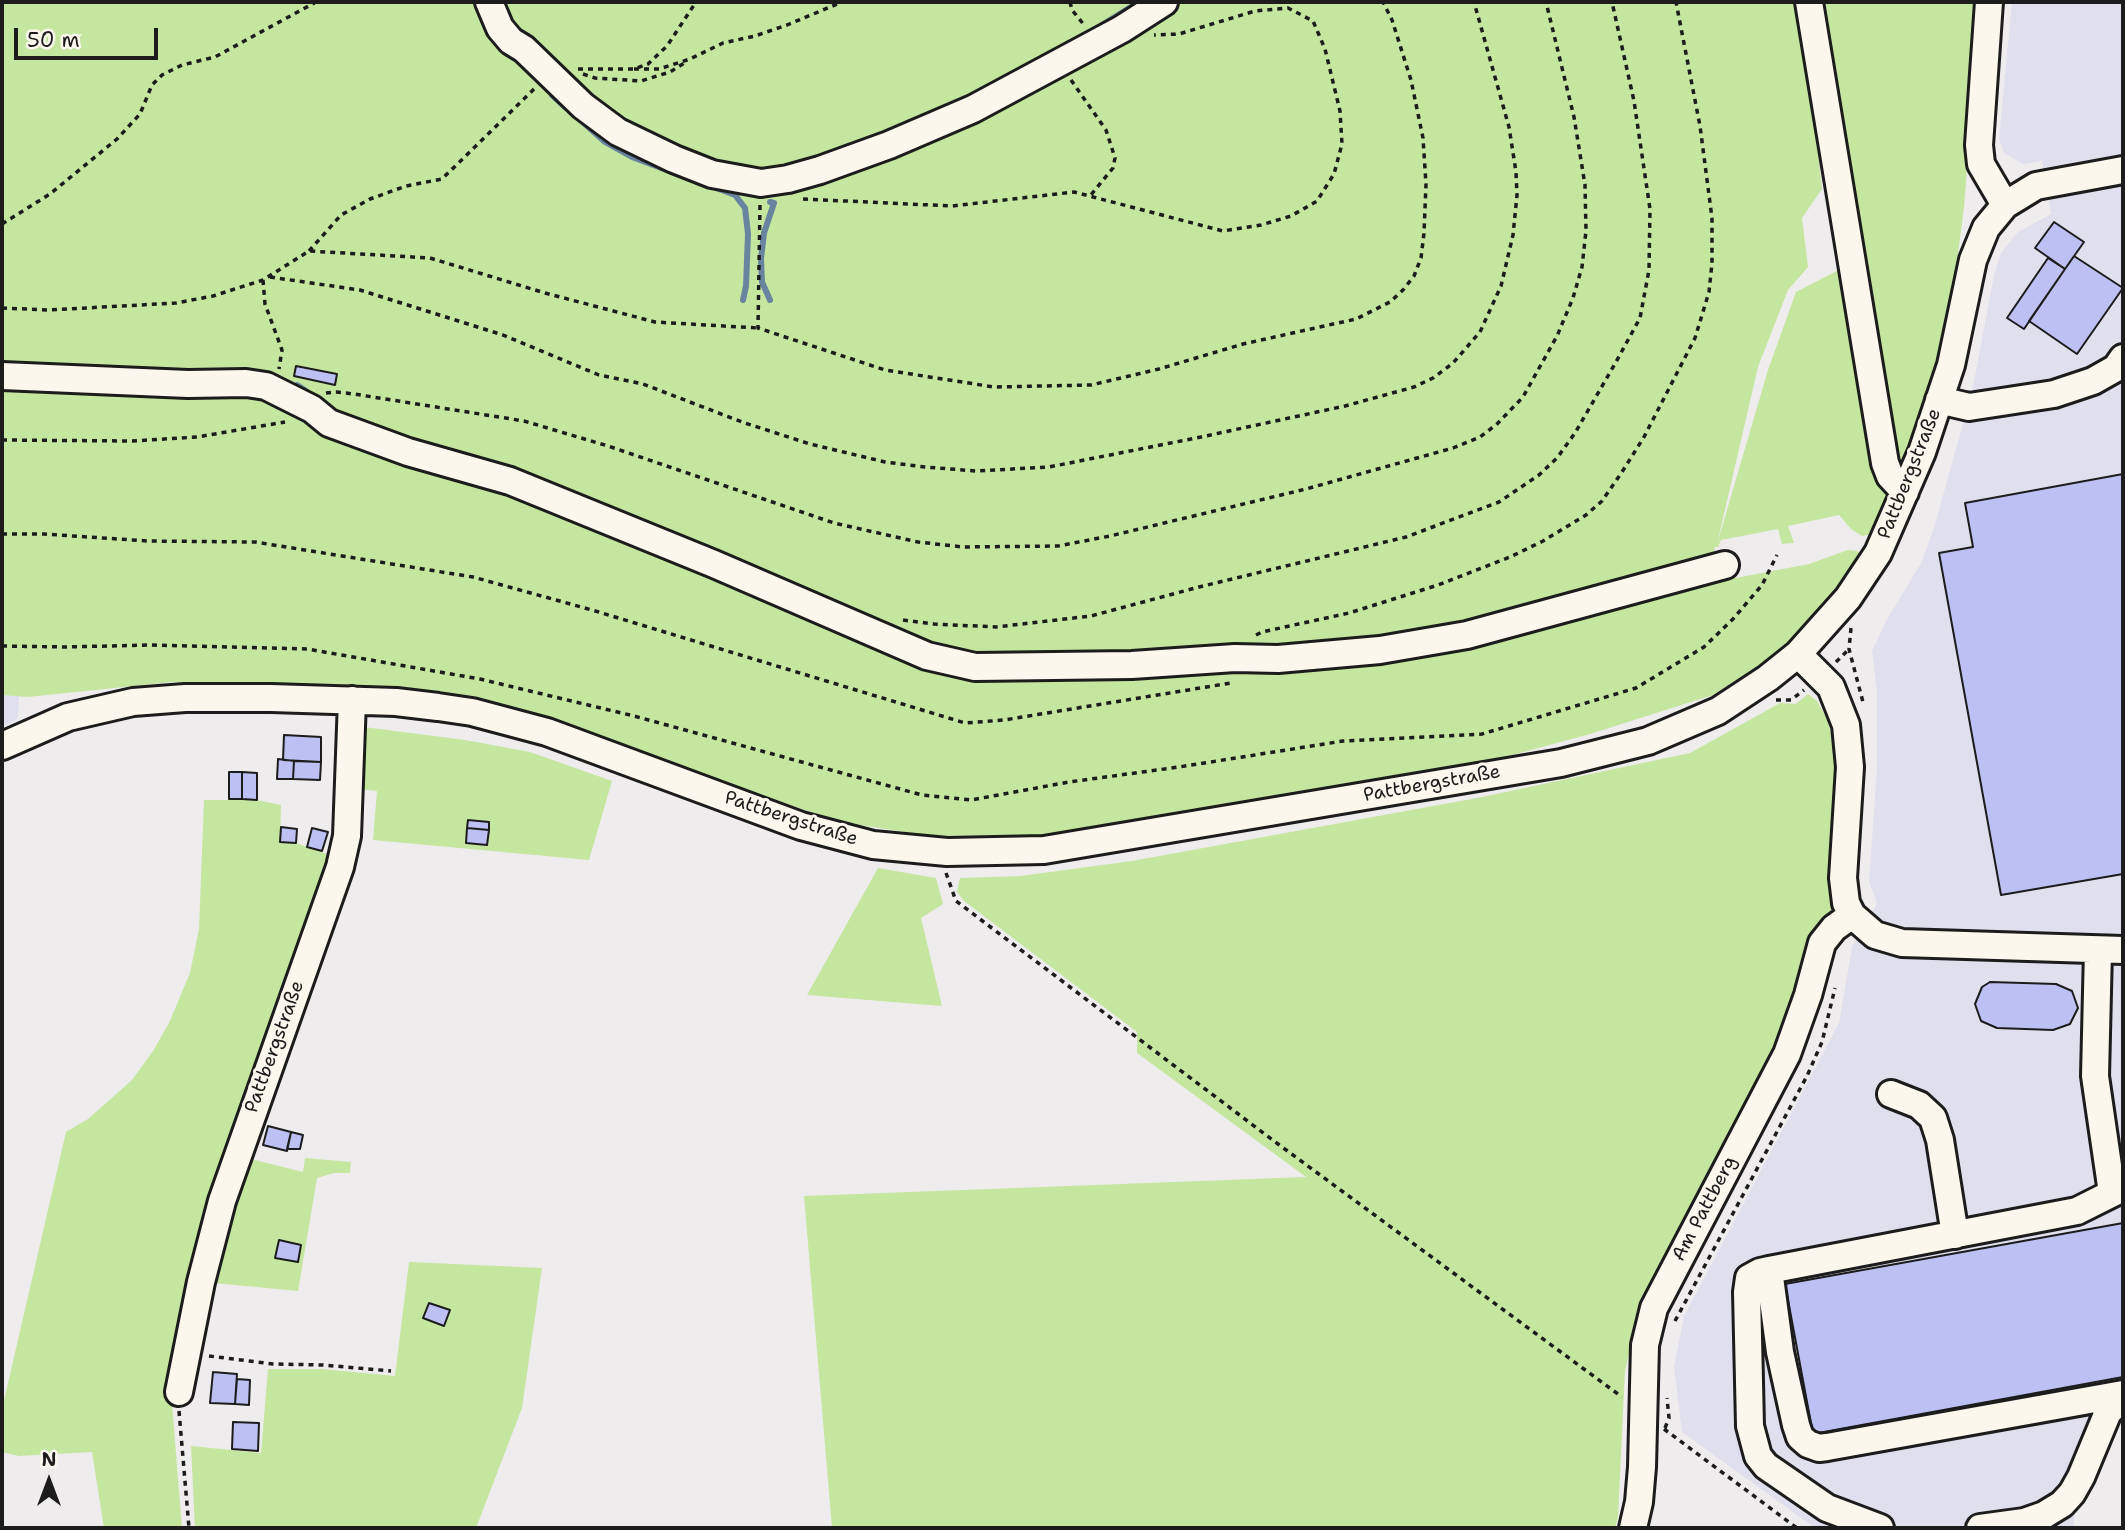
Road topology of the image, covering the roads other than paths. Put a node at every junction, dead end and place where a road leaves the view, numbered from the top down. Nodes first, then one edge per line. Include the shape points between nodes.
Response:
1 (489, 2) edge
2 (1164, 2) edge
3 (1809, 2) edge
4 (1989, 2) edge
5 (2122, 177) edge
6 (2005, 205) junction
7 (2123, 358) edge
8 (2, 376) edge
9 (1939, 400) junction
10 (1905, 492) junction
11 (1725, 565) dead end
12 (1798, 654) junction
13 (352, 701) junction
14 (2, 747) edge
15 (1852, 915) junction
16 (2111, 950) edge
17 (1891, 1094) dead end
18 (2118, 1191) edge
19 (1955, 1235) junction
20 (1769, 1270) junction
21 (179, 1392) road end
22 (2123, 1396) edge
23 (1633, 1528) edge
24 (1880, 1528) edge
25 (1980, 1528) edge

1 - 2 street via 500,28 558,74 592,113 642,145 712,173 761,183 809,173 973,109
3 - 10 street via 1885,463
4 - 6 street via 1979,145 1981,164
5 - 6 street via 2036,186
6 - 9 street, Pattbergstraße via 1986,228 1973,260
7 - 9 street via 2094,381 2054,394 1969,407
8 - 11 street via 266,386 286,404 312,409 329,423 408,452 510,481 927,656 975,667 1132,665 1234,670 1278,659 1380,650 1467,635
9 - 10 street, Pattbergstraße
10 - 12 street, Pattbergstraße via 1870,565 1848,598
12 - 13 street, Pattbergstraße via 1718,711 1648,741 1561,763 1044,850 947,852 873,845 801,826 516,722 438,707
12 - 15 street via 1821,676 1839,703 1846,725 1850,767 1843,878
13 - 14 street, Pattbergstraße via 220,697 134,702 68,717
13 - 21 street, Pattbergstraße via 347,836 340,867 222,1201
15 - 16 street via 1875,935 1902,943
15 - 23 street, Am Pattberg via 1822,943 1787,1054 1660,1293 1645,1345 1641,1479
16 - 18 street via 2095,1076
17 - 19 street via 1919,1105 1933,1118
18 - 19 street via 2077,1211
19 - 20 street
20 - 22 street via 1796,1425 1800,1437 1819,1448
20 - 24 street via 1749,1278 1747,1292 1750,1426 1758,1457 1827,1508
22 - 25 street via 2108,1412 2081,1477 2062,1504 2024,1522

